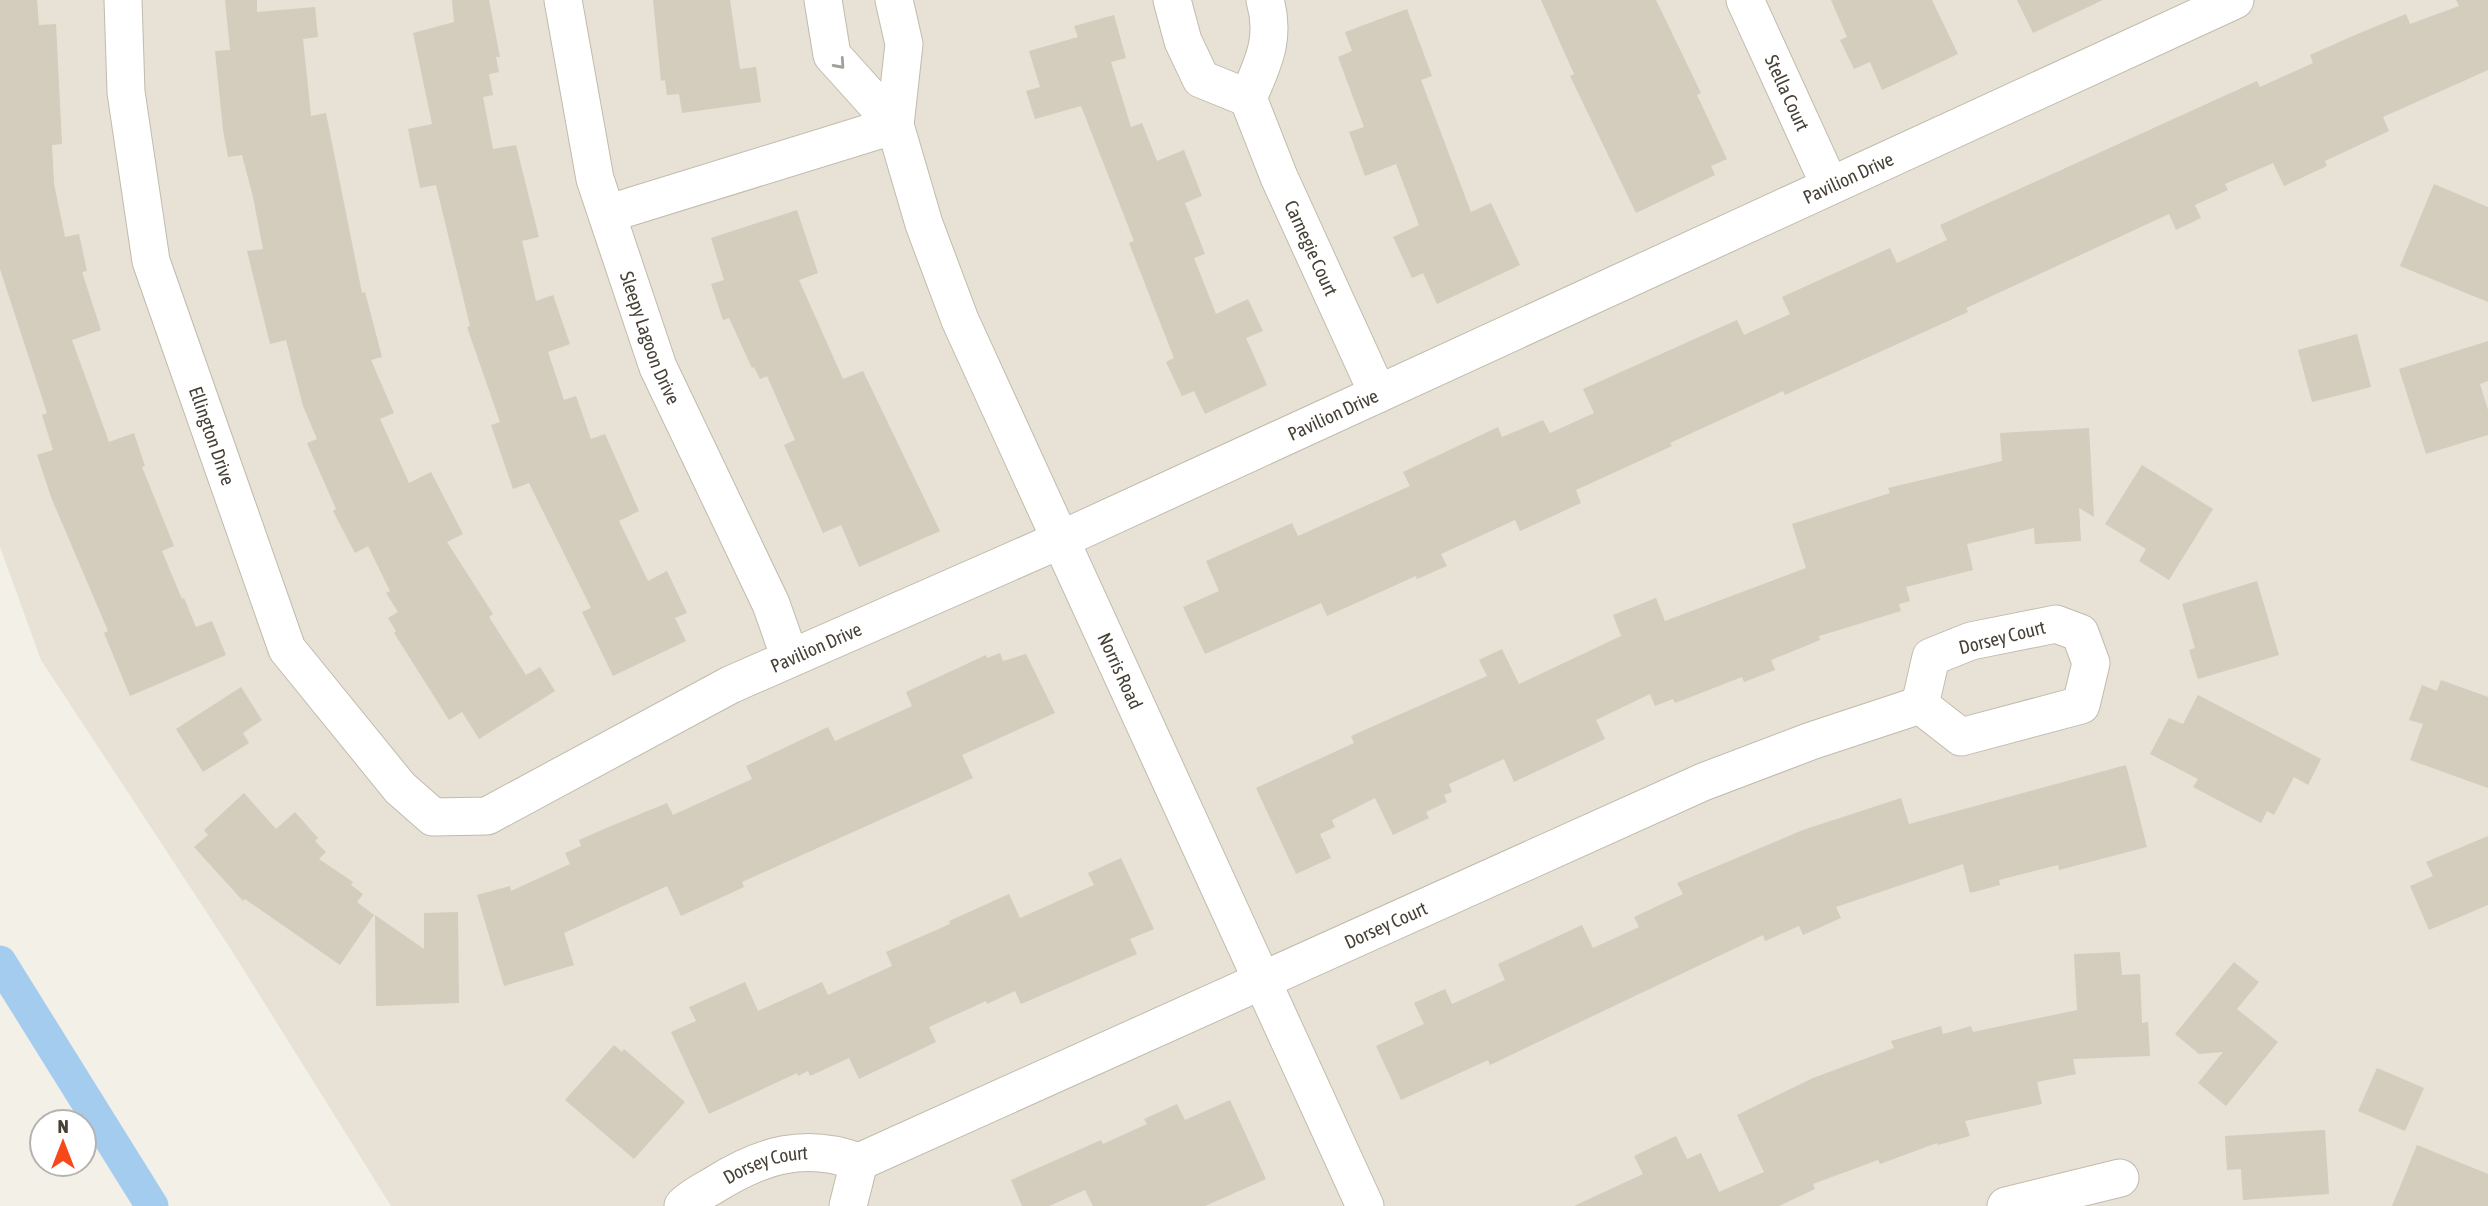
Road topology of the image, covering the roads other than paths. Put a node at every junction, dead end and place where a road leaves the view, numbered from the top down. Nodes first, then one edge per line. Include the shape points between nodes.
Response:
1 (123, 0) edge
2 (563, 0) edge
3 (823, 0) edge
4 (894, 0) edge
5 (1172, 0) edge
6 (1265, 0) edge
7 (1745, 0) edge
8 (2235, 0) edge
9 (1248, 98) junction
10 (895, 125) junction
11 (1829, 187) junction
12 (607, 214) junction
13 (1378, 394) junction
14 (1060, 540) junction
15 (790, 659) junction
16 (1920, 705) dead end
17 (433, 817) joint
18 (1263, 983) junction
19 (859, 1162) junction
20 (2120, 1178) dead end
21 (683, 1206) edge
22 (848, 1206) edge
23 (1365, 1206) edge
24 (2006, 1206) edge

1 - 17 street, Ellington Drive via 125,92 151,261 287,649 400,788
2 - 12 street, Sleepy Lagoon Drive via 595,179
3 -> 10 street, Norris Road via 832,55
4 - 10 street, Norris Road via 904,44
5 - 9 street via 1183,41 1201,79
6 - 9 street via 1271,21 1267,54
7 - 11 street, Stella Court
8 - 11 street, Pavilion Drive
9 - 13 street, Carnegie Court
10 - 12 street
10 - 14 street, Norris Road via 924,224 960,320
11 - 13 street, Pavilion Drive
12 - 15 street, Sleepy Lagoon Drive via 658,368 771,604
13 - 14 street, Pavilion Drive
14 - 15 street, Pavilion Drive
14 - 18 street, Norris Road
15 - 17 street, Pavilion Drive via 730,685 487,816
16 - 18 street, Dorsey Court via 1703,782
18 - 19 street, Dorsey Court
18 - 23 street, Norris Road
19 - 21 street, Dorsey Court via 831,1152 786,1152 733,1173
19 - 22 street
20 - 24 street

